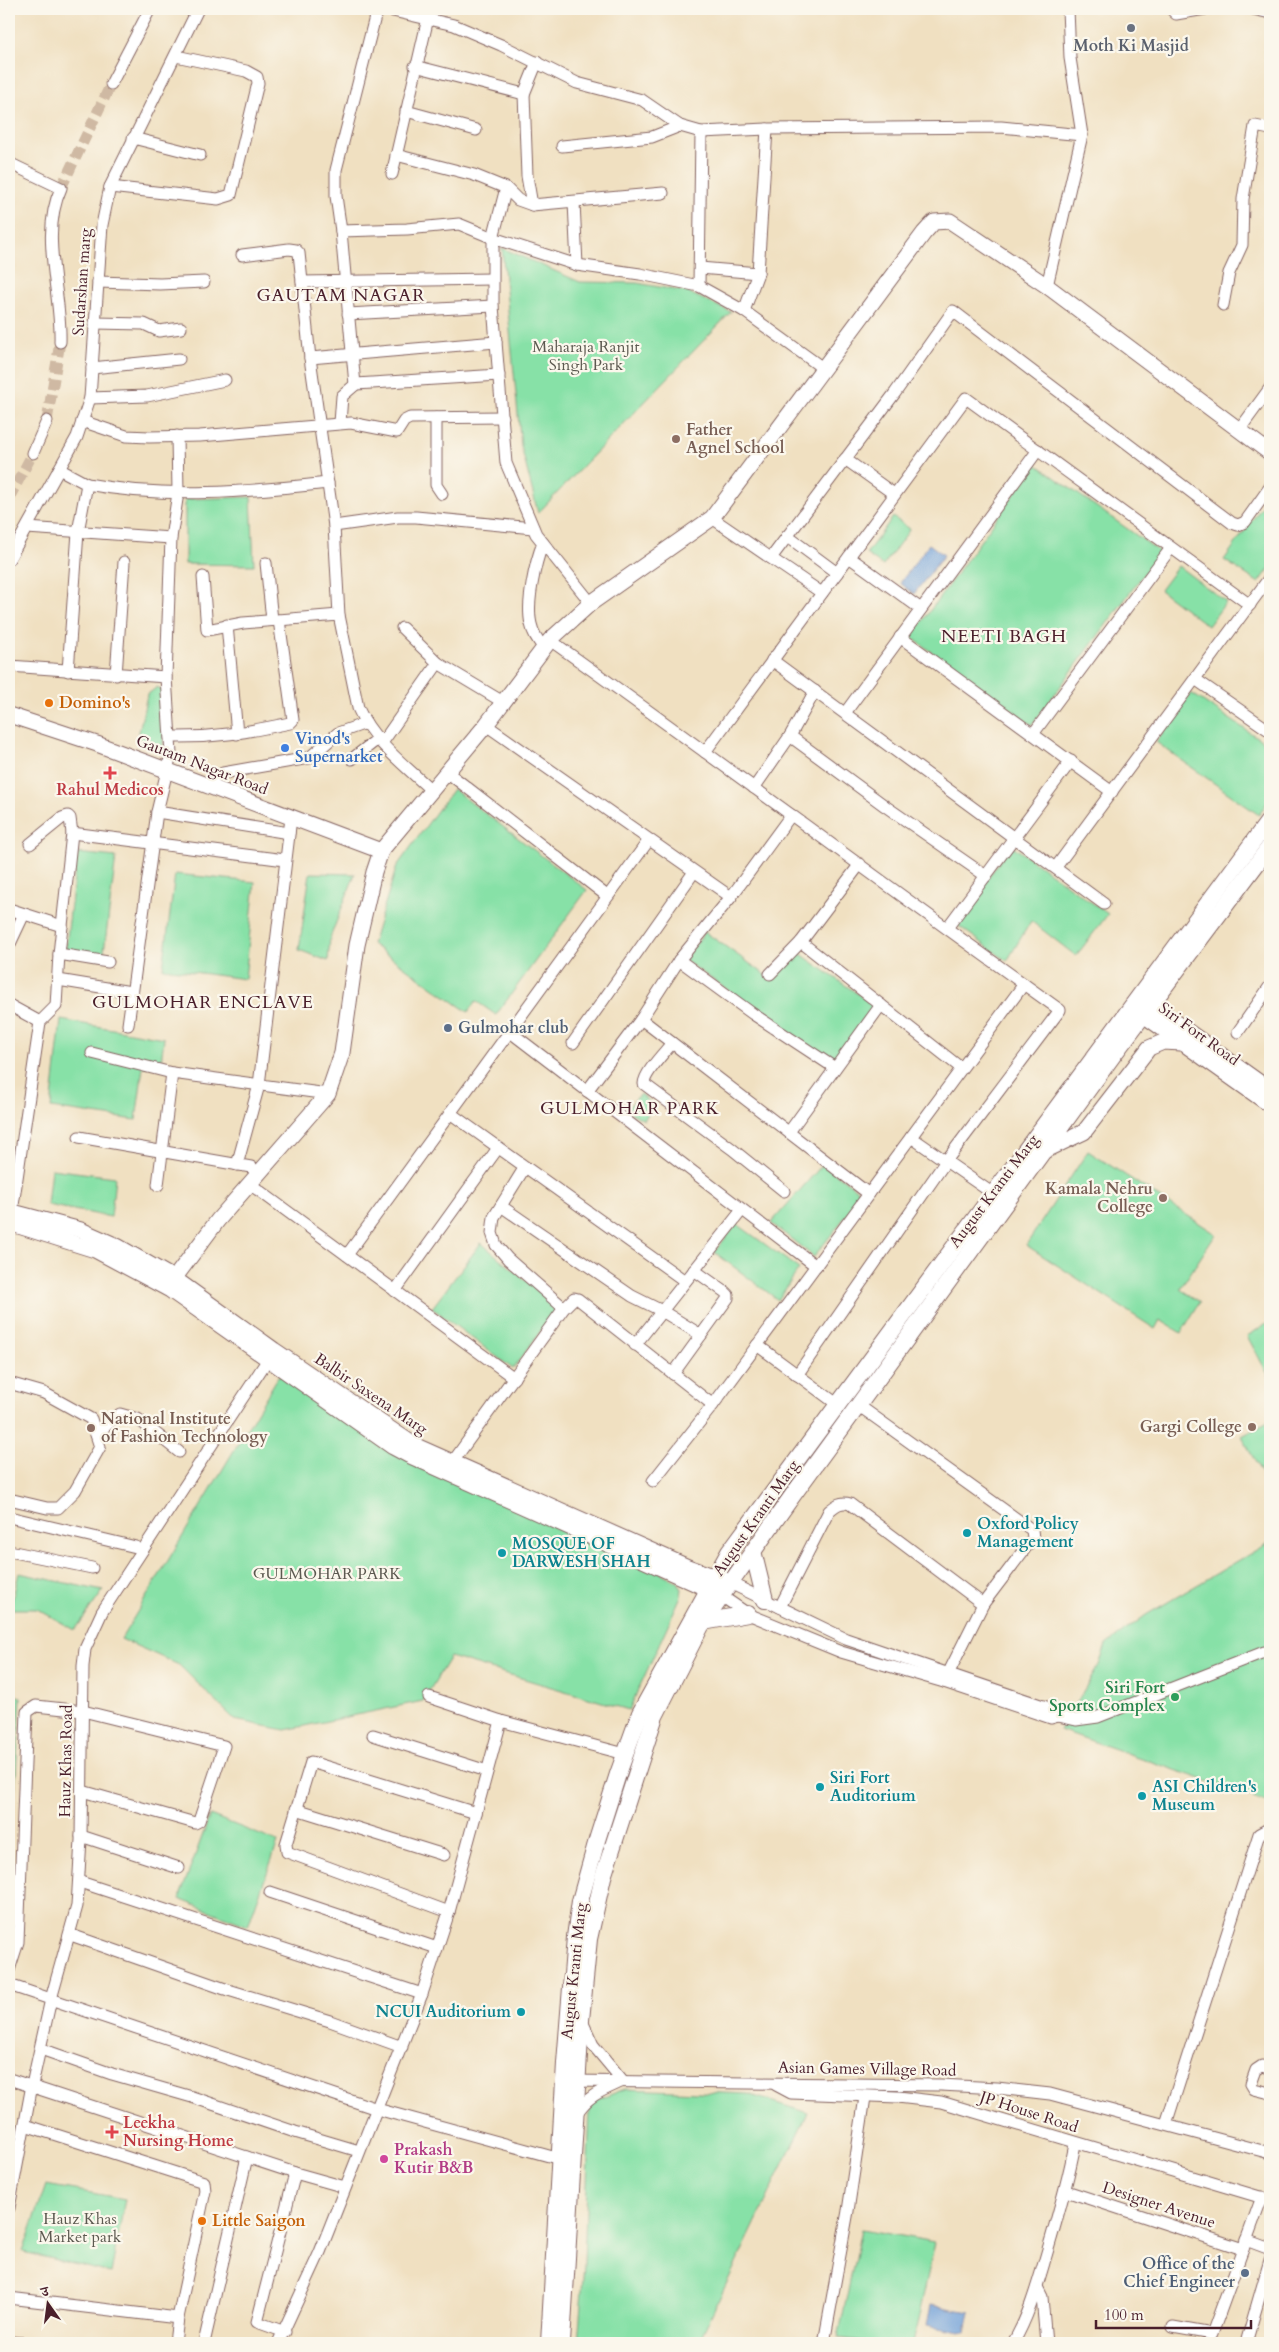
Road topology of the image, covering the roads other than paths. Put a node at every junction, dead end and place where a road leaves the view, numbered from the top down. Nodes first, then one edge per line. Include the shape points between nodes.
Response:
1 (150, 9) edge
2 (198, 9) edge
3 (377, 9) edge
4 (384, 9) edge
5 (1068, 9) edge
6 (1171, 9) edge
7 (1205, 9) edge
8 (1253, 9) edge
9 (1270, 13) edge
10 (428, 18) junction
11 (176, 56) junction
12 (537, 62) junction
13 (415, 66) junction
14 (111, 84) tunnel mouth
15 (524, 94) junction
16 (406, 111) junction
17 (680, 126) junction
18 (767, 128) junction
19 (476, 130) dead end
20 (1270, 130) edge
21 (702, 132) junction
22 (1082, 135) junction
23 (133, 138) junction
24 (562, 146) dead end
25 (200, 155) dead end
26 (396, 155) junction
27 (9, 163) edge
28 (392, 174) dead end
29 (110, 187) junction
30 (506, 188) junction
31 (663, 193) dead end
32 (574, 202) junction
33 (532, 205) junction
34 (341, 231) junction
35 (493, 238) junction
36 (242, 255) dead end
37 (577, 265) junction
38 (700, 268) junction
39 (758, 273) junction
40 (492, 279) junction
41 (346, 281) junction
42 (98, 282) junction
43 (204, 282) dead end
44 (302, 282) junction
45 (699, 286) junction
46 (1047, 286) junction
47 (1223, 305) dead end
48 (493, 306) junction
49 (744, 310) junction
50 (348, 314) junction
51 (95, 323) junction
52 (182, 328) dead end
53 (60, 342) tunnel mouth
54 (496, 342) junction
55 (351, 355) junction
56 (310, 358) junction
57 (179, 359) dead end
58 (92, 368) junction
59 (824, 369) junction
60 (499, 376) junction
61 (225, 380) dead end
62 (354, 385) junction
63 (1270, 388) edge
64 (90, 398) junction
65 (503, 417) junction
66 (436, 418) junction
67 (47, 421) tunnel mouth
68 (82, 421) junction
69 (340, 423) junction
70 (319, 424) junction
71 (1240, 429) junction
72 (177, 436) junction
73 (1038, 450) junction
74 (33, 453) tunnel mouth
75 (1270, 453) edge
76 (845, 459) junction
77 (60, 469) junction
78 (328, 483) junction
79 (87, 484) junction
80 (1270, 487) edge
81 (178, 494) junction
82 (442, 494) dead end
83 (894, 494) junction
84 (712, 518) junction
85 (334, 526) junction
86 (27, 528) junction
87 (533, 528) junction
88 (78, 532) junction
89 (787, 536) junction
90 (171, 538) junction
91 (543, 543) junction
92 (1171, 548) junction
93 (848, 557) junction
94 (771, 558) junction
95 (9, 559) edge
96 (124, 562) dead end
97 (266, 563) dead end
98 (837, 573) junction
99 (203, 577) dead end
100 (1270, 577) edge
101 (822, 593) junction
102 (591, 603) junction
103 (1250, 605) junction
104 (921, 610) junction
105 (339, 615) junction
106 (275, 620) junction
107 (228, 625) junction
108 (402, 628) dead end
109 (900, 637) junction
110 (547, 644) junction
111 (772, 660) junction
112 (438, 663) junction
113 (9, 666) edge
114 (68, 671) junction
115 (116, 675) junction
116 (166, 677) junction
117 (1195, 679) junction
118 (815, 691) junction
119 (503, 702) junction
120 (845, 713) junction
121 (9, 715) edge
122 (366, 723) junction
123 (486, 725) junction
124 (1270, 731) edge
125 (237, 734) junction
126 (1033, 734) junction
127 (790, 736) junction
128 (170, 737) junction
129 (381, 740) junction
130 (704, 752) junction
131 (352, 759) dead end
132 (1070, 761) junction
133 (167, 771) junction
134 (447, 772) junction
135 (206, 786) junction
136 (754, 788) junction
137 (432, 791) junction
138 (1112, 792) junction
139 (157, 812) junction
140 (792, 815) junction
141 (1270, 819) edge
142 (290, 825) junction
143 (72, 833) junction
144 (1015, 837) junction
145 (649, 840) junction
146 (30, 844) dead end
147 (153, 844) junction
148 (1270, 846) edge
149 (381, 851) junction
150 (286, 860) junction
151 (860, 864) junction
152 (1056, 867) junction
153 (694, 872) junction
154 (986, 876) junction
155 (607, 896) junction
156 (731, 897) junction
157 (1104, 904) dead end
158 (9, 909) edge
159 (24, 914) junction
160 (62, 926) junction
161 (947, 928) junction
162 (801, 942) junction
163 (9, 946) edge
164 (59, 954) junction
165 (679, 960) junction
166 (108, 962) dead end
167 (770, 974) dead end
168 (58, 980) junction
169 (1024, 984) junction
170 (1270, 986) edge
171 (131, 992) junction
172 (9, 1005) edge
173 (880, 1005) junction
174 (1142, 1007) junction
175 (641, 1019) junction
176 (40, 1022) junction
177 (128, 1025) dead end
178 (509, 1031) junction
179 (1238, 1032) dead end
180 (573, 1043) dead end
181 (672, 1043) junction
182 (1182, 1043) junction
183 (92, 1053) dead end
184 (835, 1068) junction
185 (962, 1068) junction
186 (172, 1073) junction
187 (259, 1085) junction
188 (1270, 1090) edge
189 (587, 1091) junction
190 (328, 1094) junction
191 (1270, 1105) edge
192 (450, 1113) junction
193 (789, 1132) junction
194 (79, 1137) dead end
195 (911, 1137) junction
196 (498, 1148) junction
197 (1042, 1152) junction
198 (163, 1153) junction
199 (946, 1161) junction
200 (237, 1165) junction
201 (525, 1167) junction
202 (255, 1179) junction
203 (158, 1185) dead end
204 (784, 1191) dead end
205 (992, 1193) junction
206 (869, 1194) junction
207 (501, 1206) junction
208 (742, 1210) junction
209 (10, 1218) edge
210 (347, 1255) junction
211 (816, 1266) junction
212 (694, 1270) junction
213 (685, 1281) junction
214 (171, 1284) junction
215 (395, 1291) junction
216 (564, 1308) junction
217 (662, 1311) junction
218 (701, 1335) junction
219 (635, 1345) junction
220 (757, 1345) junction
221 (271, 1355) junction
222 (673, 1374) junction
223 (797, 1375) junction
224 (514, 1378) junction
225 (9, 1383) edge
226 (837, 1404) junction
227 (713, 1405) junction
228 (858, 1405) junction
229 (96, 1434) junction
230 (179, 1452) dead end
231 (449, 1467) junction
232 (653, 1480) dead end
233 (9, 1499) edge
234 (9, 1517) edge
235 (136, 1547) dead end
236 (9, 1551) edge
237 (753, 1552) junction
238 (92, 1568) dead end
239 (718, 1586) junction
240 (766, 1600) junction
241 (983, 1604) junction
242 (780, 1608) junction
243 (748, 1614) junction
244 (703, 1622) junction
245 (1264, 1652) dead end
246 (945, 1677) junction
247 (429, 1697) dead end
248 (82, 1711) junction
249 (501, 1721) junction
250 (373, 1735) dead end
251 (625, 1754) junction
252 (487, 1771) junction
253 (82, 1791) junction
254 (296, 1809) junction
255 (476, 1813) junction
256 (1270, 1828) edge
257 (81, 1836) junction
258 (444, 1855) dead end
259 (179, 1868) dead end
260 (80, 1882) junction
261 (270, 1892) dead end
262 (449, 1912) junction
263 (71, 1935) junction
264 (437, 1948) junction
265 (9, 1970) edge
266 (9, 1985) edge
267 (422, 1994) junction
268 (51, 1999) junction
269 (581, 2020) junction
270 (402, 2047) junction
271 (41, 2049) junction
272 (1270, 2068) edge
273 (9, 2078) edge
274 (570, 2081) junction
275 (624, 2081) junction
276 (773, 2084) junction
277 (32, 2085) junction
278 (1270, 2093) edge
279 (865, 2097) junction
280 (377, 2109) junction
281 (575, 2115) junction
282 (1166, 2124) junction
283 (25, 2125) junction
284 (1075, 2144) junction
285 (359, 2151) junction
286 (1270, 2153) edge
287 (247, 2157) junction
288 (560, 2160) junction
289 (294, 2173) junction
290 (345, 2187) junction
291 (1066, 2191) junction
292 (1266, 2199) edge
293 (9, 2208) edge
294 (1245, 2244) junction
295 (1270, 2249) edge
296 (1270, 2260) edge
297 (1037, 2287) junction
298 (9, 2298) edge
299 (178, 2318) junction
300 (1173, 2326) dead end
301 (285, 2332) junction
302 (9, 2342) edge
303 (26, 2343) edge
304 (174, 2343) edge
305 (204, 2343) edge
306 (278, 2343) edge
307 (549, 2343) edge
308 (562, 2343) edge
309 (824, 2343) edge
310 (1013, 2343) edge
311 (1046, 2343) edge
312 (1246, 2343) edge

1 - 14 street
2 - 11 street, Sudarshan marg
3 - 34 street via 336,170
4 - 10 street
5 - 22 street via 1070,58
6 - 7 street via 1181,15
8 - 9 street
10 - 12 street via 454,25
10 - 13 street
11 - 23 street, Sudarshan marg
11 - 29 street via 257,76 231,195 218,199
12 - 15 street
12 - 17 street via 577,83 642,100
13 - 15 street
13 - 16 street
15 - 33 street via 527,176
16 - 19 street
16 - 26 street
17 - 21 street
17 - 24 street via 652,137
18 - 21 street
18 - 22 street via 1001,127
18 - 39 street
20 - 47 street via 1255,126 1243,199 1242,244 1229,273
21 - 38 street
22 - 46 street
23 - 25 street
23 - 29 street, Sudarshan marg
26 - 28 street
26 - 30 street via 474,175
27 - 53 street via 61,188 54,206 51,232
29 - 42 street, Sudarshan marg via 102,225
30 - 33 street via 518,200
30 - 35 street
31 - 32 street
32 - 33 street
32 - 37 street
34 - 35 street via 458,224
34 - 41 street
35 - 37 street
35 - 40 street
36 - 44 street via 296,250
37 - 45 street
38 - 39 street
38 - 45 street
39 - 49 street
40 - 41 street
40 - 48 street
41 - 44 street
41 - 50 street
42 - 43 street
42 - 51 street, Sudarshan marg
44 - 56 street
45 - 49 street
46 - 59 street via 950,221 934,222
46 - 71 street
48 - 50 street
48 - 54 street
49 - 59 street
50 - 55 street
51 - 52 street via 144,324 160,331
51 - 58 street, Sudarshan marg
54 - 55 street
54 - 60 street
55 - 56 street
55 - 62 street
56 - 70 street
57 - 58 street
58 - 64 street, Sudarshan marg
59 - 84 street
60 - 62 street
60 - 65 street
61 - 64 street via 147,396
62 - 69 street via 342,396
63 - 71 street
64 - 68 street, Sudarshan marg
65 - 66 street
65 - 87 street via 507,468
66 - 69 street via 410,418 397,432
66 - 82 street via 436,485
67 - 74 street
68 - 72 street via 126,436
68 - 77 street, Sudarshan marg
69 - 70 street
70 - 72 street
70 - 78 street
71 - 75 street
72 - 81 street
73 - 83 street via 966,398
73 - 92 street
73 - 104 street
76 - 80 street via 953,311 1232,523 1245,522
76 - 83 street
76 - 89 street
77 - 79 street
77 - 86 street, Sudarshan marg
78 - 81 street
78 - 85 street
79 - 81 street
79 - 88 street
81 - 90 street
83 - 93 street
84 - 94 street
84 - 102 street
85 - 87 street via 416,517
85 - 105 street
86 - 88 street
86 - 95 street, Sudarshan marg
87 - 91 street
88 - 90 street
88 - 114 street
89 - 94 street
89 - 98 street
90 - 116 street
91 - 102 street
91 - 110 street via 529,611 535,638
92 - 103 street
92 - 126 street
93 - 98 street
93 - 104 street
94 - 101 street
96 - 115 street
97 - 106 street
98 - 101 street
99 - 107 street via 207,630
100 - 103 street
101 - 111 street
102 - 110 street
103 - 117 street
104 - 109 street
105 - 106 street
105 - 122 street via 358,708
106 - 107 street
106 - 125 street via 293,720
107 - 125 street
108 - 112 street
109 - 120 street
109 - 126 street
110 - 119 street
110 - 130 street
111 - 118 street
111 - 130 street
112 - 119 street
112 - 129 street
113 - 114 street
114 - 115 street
115 - 116 street
116 - 128 street
117 - 124 street
117 - 138 street
118 - 120 street
118 - 127 street
119 - 123 street
120 - 144 street
121 - 133 street, Gautam Nagar Road
122 - 129 street
122 - 135 street via 338,733 309,758 223,773
123 - 134 street
123 - 145 street
125 - 128 street via 205,738
126 - 132 street
127 - 136 street
127 - 154 street
128 - 133 street
129 - 131 street
129 - 137 street
130 - 136 street
132 - 138 street
132 - 144 street
133 - 135 street, Gautam Nagar Road
133 - 139 street
134 - 137 street
134 - 155 street
135 - 142 street, Gautam Nagar Road
136 - 140 street
137 - 149 street
138 - 152 street
139 - 142 street
139 - 147 street
140 - 151 street
140 - 156 street
141 - 174 main road, August Kranti Marg
142 - 149 street, Gautam Nagar Road
142 - 150 street
143 - 146 street via 68,816
143 - 147 street
143 - 160 street
144 - 152 street
144 - 154 street
145 - 153 street
145 - 155 street
147 - 150 street
147 - 171 street
148 - 174 main road, August Kranti Marg
149 - 190 street via 357,945 342,1053
150 - 187 street
151 - 161 street
151 - 162 street
152 - 157 street
153 - 156 street
153 - 180 street
154 - 161 street
155 - 178 street
156 - 165 street
158 - 159 street
159 - 160 street
159 - 163 street
160 - 164 street
161 - 169 street
162 - 167 street
162 - 173 street
164 - 166 street
164 - 168 street
165 - 175 street
165 - 184 street
168 - 171 street
168 - 176 street via 56,1006
169 - 185 street
169 - 199 street via 1060,1010
170 - 179 street
171 - 177 street
172 - 176 street
173 - 184 street
173 - 185 street
174 - 182 street, Siri Fort Road
174 - 188 street, Siri Fort Road
174 - 197 main road, August Kranti Marg
174 - 205 main road, August Kranti Marg
175 - 181 street
175 - 189 street
176 - 209 street
178 - 189 street
178 - 192 street
181 - 193 street
181 - 204 street via 644,1084
182 - 191 street, Siri Fort Road
182 - 197 street via 1163,1042 1149,1048 1084,1132
183 - 186 street
184 - 193 street
185 - 195 street
186 - 187 street
186 - 198 street
187 - 190 street
187 - 200 street
189 - 208 street
190 - 202 street
192 - 196 street
192 - 210 street
193 - 206 street
194 - 198 street
195 - 199 street
195 - 206 street
196 - 201 street
196 - 215 street
197 - 228 main road, August Kranti Marg
198 - 200 street
198 - 203 street
199 - 205 street
199 - 223 street
200 - 202 street via 251,1167
201 - 207 street
201 - 213 street
202 - 210 street
202 - 214 street via 218,1220
205 - 226 main road, August Kranti Marg
206 - 211 street
207 - 216 street via 494,1217 492,1233 496,1245 508,1260
207 - 217 street via 632,1296
208 - 211 street
208 - 212 street
209 - 214 street, Balbir Saxena Marg via 81,1230 101,1238
210 - 215 street
211 - 220 street
212 - 213 street
212 - 218 street via 728,1294
213 - 217 street
214 - 221 street, Balbir Saxena Marg
215 - 224 street
216 - 219 street via 574,1298 578,1299
216 - 224 street
217 - 218 street
217 - 219 street
218 - 222 street
219 - 222 street
220 - 223 street
220 - 227 street
221 - 231 street, Balbir Saxena Marg
221 - 248 street, Hauz Khas Road via 102,1612 85,1649
222 - 227 street
223 - 226 street
224 - 231 street
225 - 229 street via 44,1392 91,1419
226 - 239 main road, August Kranti Marg via 729,1552
227 - 232 street
228 - 237 main road, August Kranti Marg
228 - 241 street via 1032,1530 1033,1538
229 - 230 street via 120,1414 138,1419
229 - 233 street via 100,1447 75,1491 58,1508
231 - 239 street, Balbir Saxena Marg
234 - 235 street
236 - 238 street
237 - 239 main road, August Kranti Marg
237 - 240 main road
239 - 240 street
239 - 243 street
239 - 244 main road, August Kranti Marg
239 - 251 main road, August Kranti Marg via 640,1713
240 - 242 street
241 - 242 street via 845,1503 837,1504 829,1511
241 - 246 street
242 - 246 street
243 - 244 main road
243 - 246 street via 841,1652
244 - 269 main road, August Kranti Marg via 655,1716 602,1877 589,1939
245 - 246 street via 1098,1717 1076,1720 1058,1716 1051,1718
247 - 249 street
248 - 253 street, Hauz Khas Road
248 - 253 street via 224,1746 199,1821 195,1823
248 - 265 street via 36,1706 28,1712 18,1942
249 - 251 street
249 - 252 street
250 - 252 street
251 - 274 main road, August Kranti Marg via 580,1901 575,1937
252 - 255 street
253 - 257 street, Hauz Khas Road
254 - 255 street via 311,1762
254 - 258 street
254 - 262 street via 286,1844 287,1852
255 - 262 street
256 - 282 street via 1259,1834
257 - 259 street
257 - 260 street, Hauz Khas Road
260 - 263 street, Hauz Khas Road
260 - 267 street
261 - 264 street
262 - 264 street
263 - 268 street, Hauz Khas Road
263 - 270 street via 225,1990 330,2021
264 - 267 street
266 - 268 street
267 - 270 street
268 - 271 street, Hauz Khas Road
268 - 280 street
269 - 274 main road, August Kranti Marg
269 - 275 street via 593,2045
270 - 280 street
271 - 277 street, Hauz Khas Road
271 - 285 street
272 - 278 street via 1262,2066 1256,2070 1251,2084 1254,2089
273 - 277 street
274 - 275 street, Asian Games Village Road
274 - 281 main road, August Kranti Marg
274 - 288 main road, August Kranti Marg
275 - 276 street, Asian Games Village Road
275 - 281 street via 594,2093
276 - 279 street, JP House Road via 791,2093
276 - 282 street, Asian Games Village Road via 997,2088 1050,2094
277 - 283 street, Hauz Khas Road
277 - 287 street
279 - 284 street, JP House Road via 940,2102
279 - 309 street
280 - 285 street
280 - 288 street
281 - 308 main road, August Kranti Marg
282 - 286 street, Asian Games Village Road
283 - 293 street, Hauz Khas Road
283 - 299 street via 204,2182 205,2191
284 - 291 street
284 - 292 street, JP House Road
285 - 290 street
287 - 289 street
287 - 305 street
288 - 307 main road, August Kranti Marg
289 - 290 street
289 - 301 street via 257,2322
290 - 301 street
291 - 294 street, Designer Avenue
291 - 297 street
292 - 294 street
294 - 295 street, Designer Avenue
294 - 300 street via 1212,2334
296 - 312 street
297 - 310 street via 1025,2323
297 - 311 street via 1042,2297
298 - 299 street
299 - 304 street
301 - 306 street
302 - 303 street

